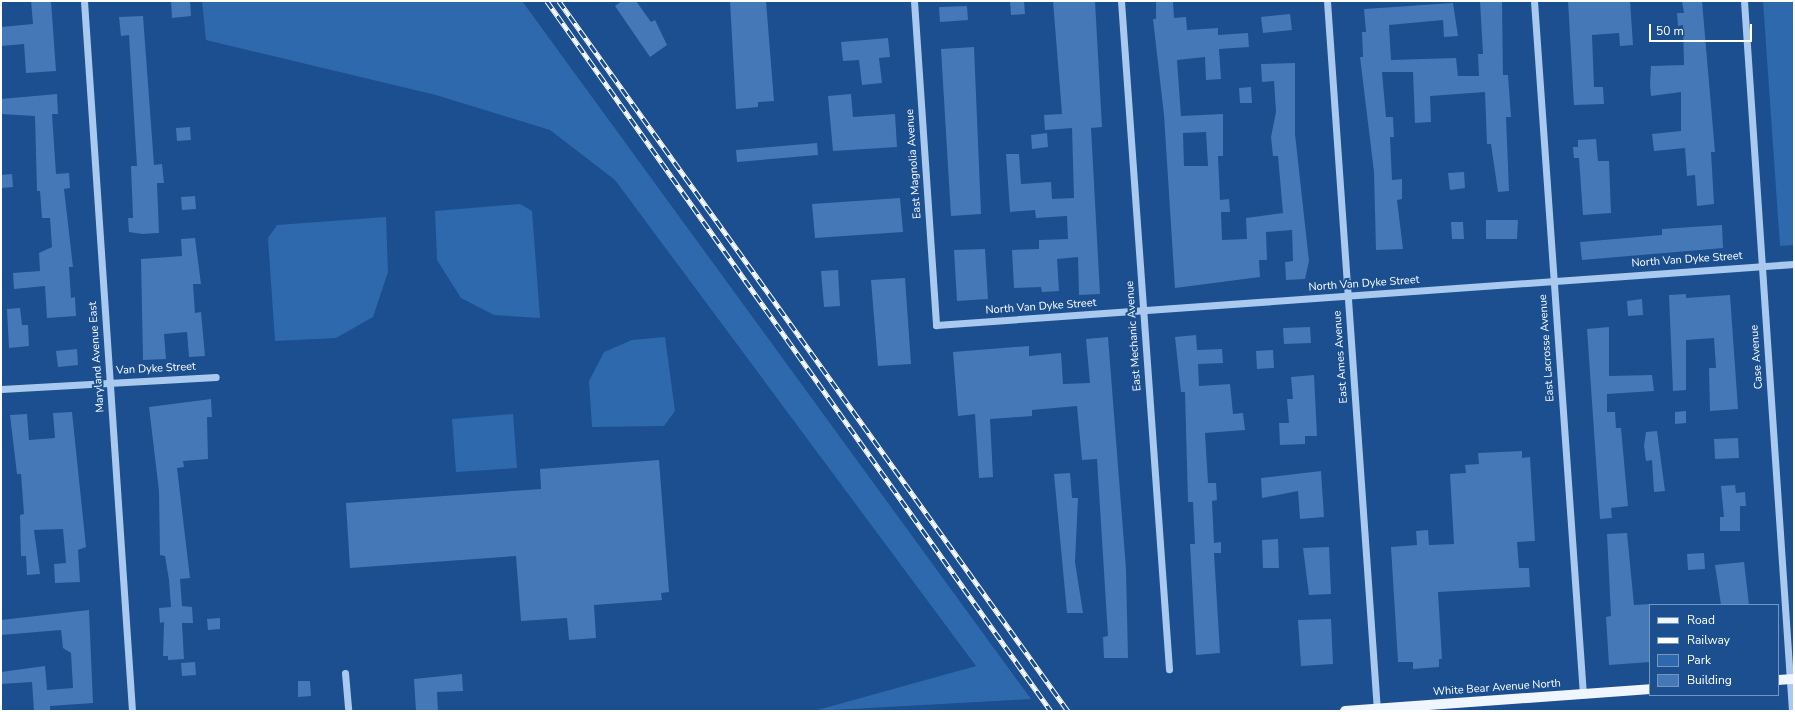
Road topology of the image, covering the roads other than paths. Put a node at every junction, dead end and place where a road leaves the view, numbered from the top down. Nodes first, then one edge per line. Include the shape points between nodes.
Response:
1 (84, 1) edge
2 (914, 1) edge
3 (1121, 1) edge
4 (1327, 1) edge
5 (1534, 1) edge
6 (1744, 1) edge
7 (1794, 264) edge
8 (1762, 266) junction
9 (1554, 282) junction
10 (1348, 296) junction
11 (1143, 311) junction
12 (936, 325) joint
13 (216, 377) dead end
14 (110, 382) junction
15 (1, 389) edge
16 (1169, 669) dead end
17 (345, 673) dead end
18 (1792, 679) edge
19 (1779, 680) edge
20 (1649, 689) edge
21 (1583, 694) junction
22 (1377, 710) edge
23 (132, 711) edge
24 (348, 711) edge
25 (1345, 711) edge
26 (1792, 711) edge

1 - 14 street, Maryland Avenue East
2 - 12 street, East Magnolia Avenue
3 - 11 street, East Mechanic Avenue
4 - 10 street, East Ames Avenue
5 - 9 street, East Lacrosse Avenue
6 - 8 street, Case Avenue
7 - 8 street, North Van Dyke Street
8 - 9 street, North Van Dyke Street
8 - 18 street, Case Avenue
9 - 10 street, North Van Dyke Street
9 - 21 street, East Lacrosse Avenue
10 - 11 street, North Van Dyke Street
10 - 22 street, East Ames Avenue
11 - 12 street, North Van Dyke Street
11 - 16 street, East Mechanic Avenue
13 - 14 street, Van Dyke Street
14 - 15 street, Van Dyke Street
14 - 23 street, Maryland Avenue East
17 - 24 street
18 - 19 main road
18 - 26 street, Case Avenue
20 - 21 main road, White Bear Avenue North
21 - 22 main road, White Bear Avenue North
22 - 25 main road, White Bear Avenue North

